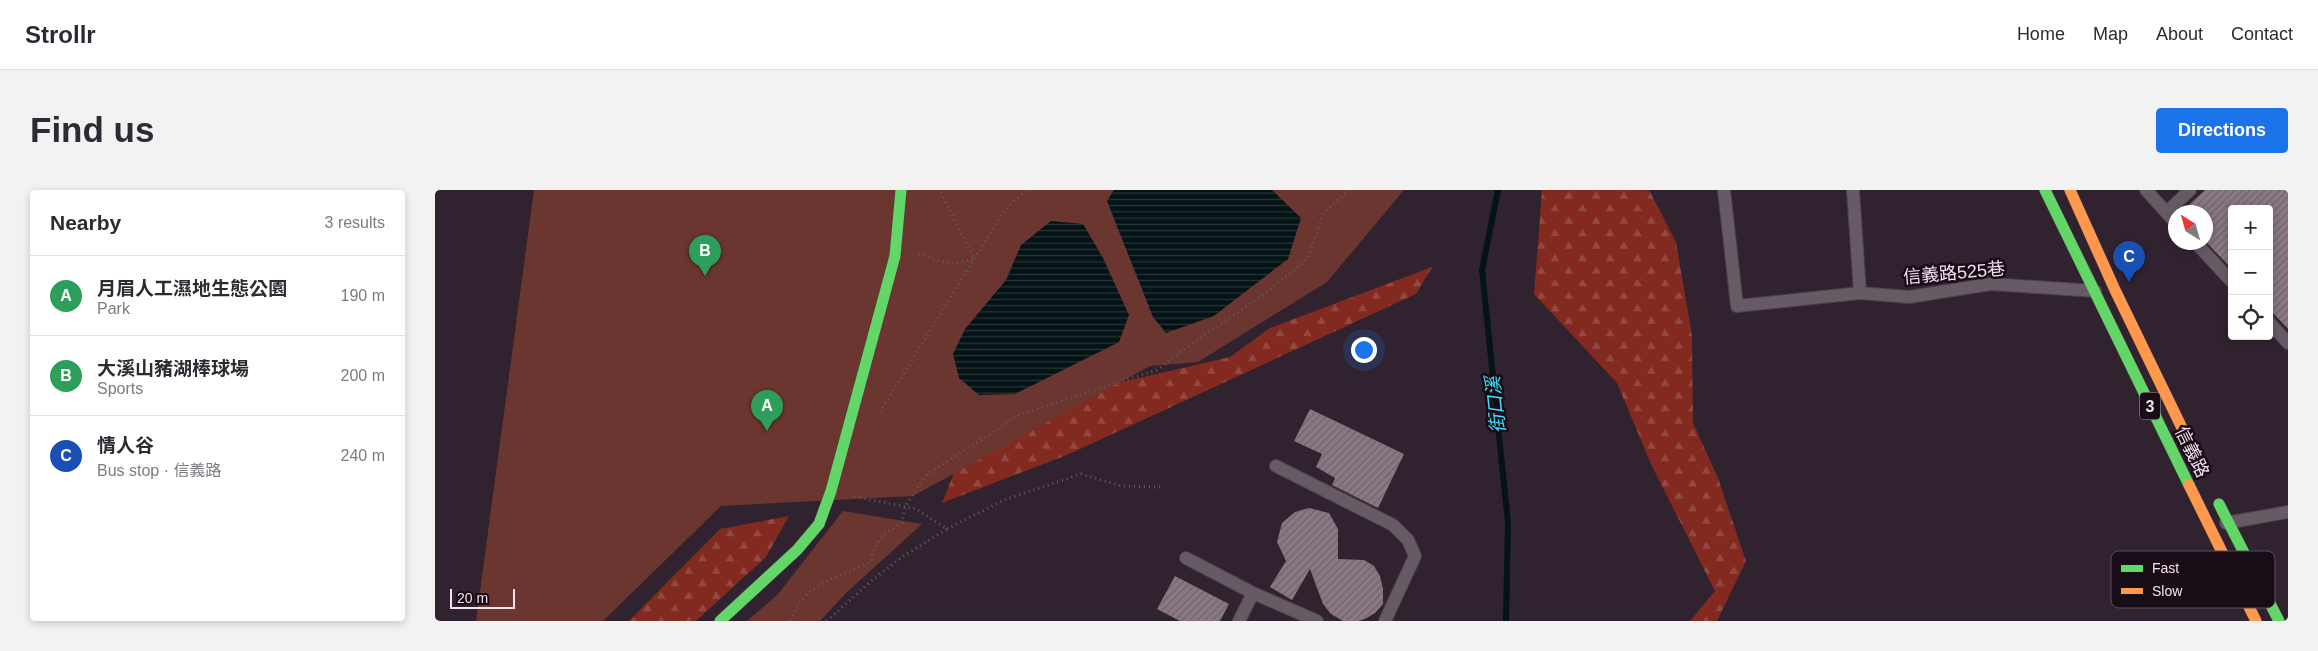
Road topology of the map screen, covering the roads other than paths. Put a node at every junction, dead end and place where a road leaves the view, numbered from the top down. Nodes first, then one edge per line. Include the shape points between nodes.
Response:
1 (901, 190) edge
2 (1724, 190) edge
3 (1853, 190) edge
4 (2045, 190) edge
5 (2070, 190) edge
6 (2146, 190) edge
7 (2190, 190) edge
8 (2179, 205) edge
9 (2168, 214) edge
10 (2202, 250) edge
11 (2228, 278) edge
12 (2115, 290) junction
13 (2093, 291) junction
14 (1860, 293) junction
15 (2273, 326) edge
16 (2288, 343) edge
17 (1276, 466) dead end
18 (2202, 468) dead end
19 (2215, 495) dead end
20 (2288, 512) edge
21 (2228, 522) junction
22 (2212, 531) junction
23 (2222, 551) edge
24 (2243, 551) edge
25 (1186, 558) dead end
26 (1253, 593) junction
27 (2250, 608) edge
28 (2272, 608) edge
29 (720, 621) edge
30 (1239, 621) edge
31 (1317, 621) edge
32 (1385, 621) edge
33 (2256, 621) edge
34 (2279, 621) edge

1 - 29 main road via 895,256 831,491 819,524 797,550
2 - 14 lane, 信義路525巷 via 1737,306
3 - 14 lane
4 - 13 main road, 信義路 / 3
5 - 12 main road, 信義路 / 3
6 - 9 lane
7 - 8 lane
10 - 11 lane
12 - 13 lane, 信義路525巷
12 - 18 main road, 信義路 / 3
13 - 14 lane, 信義路525巷 via 1991,284 1909,297
13 - 22 main road, 信義路 / 3
15 - 16 lane
17 - 32 lane via 1393,525 1408,540 1415,556
19 - 21 main road, 信義路
20 - 21 lane
21 - 22 lane
21 - 24 main road, 信義路
22 - 23 main road, 信義路 / 3
25 - 26 lane
26 - 30 lane
26 - 31 lane
27 - 33 main road, 信義路 / 3
28 - 34 main road, 信義路

